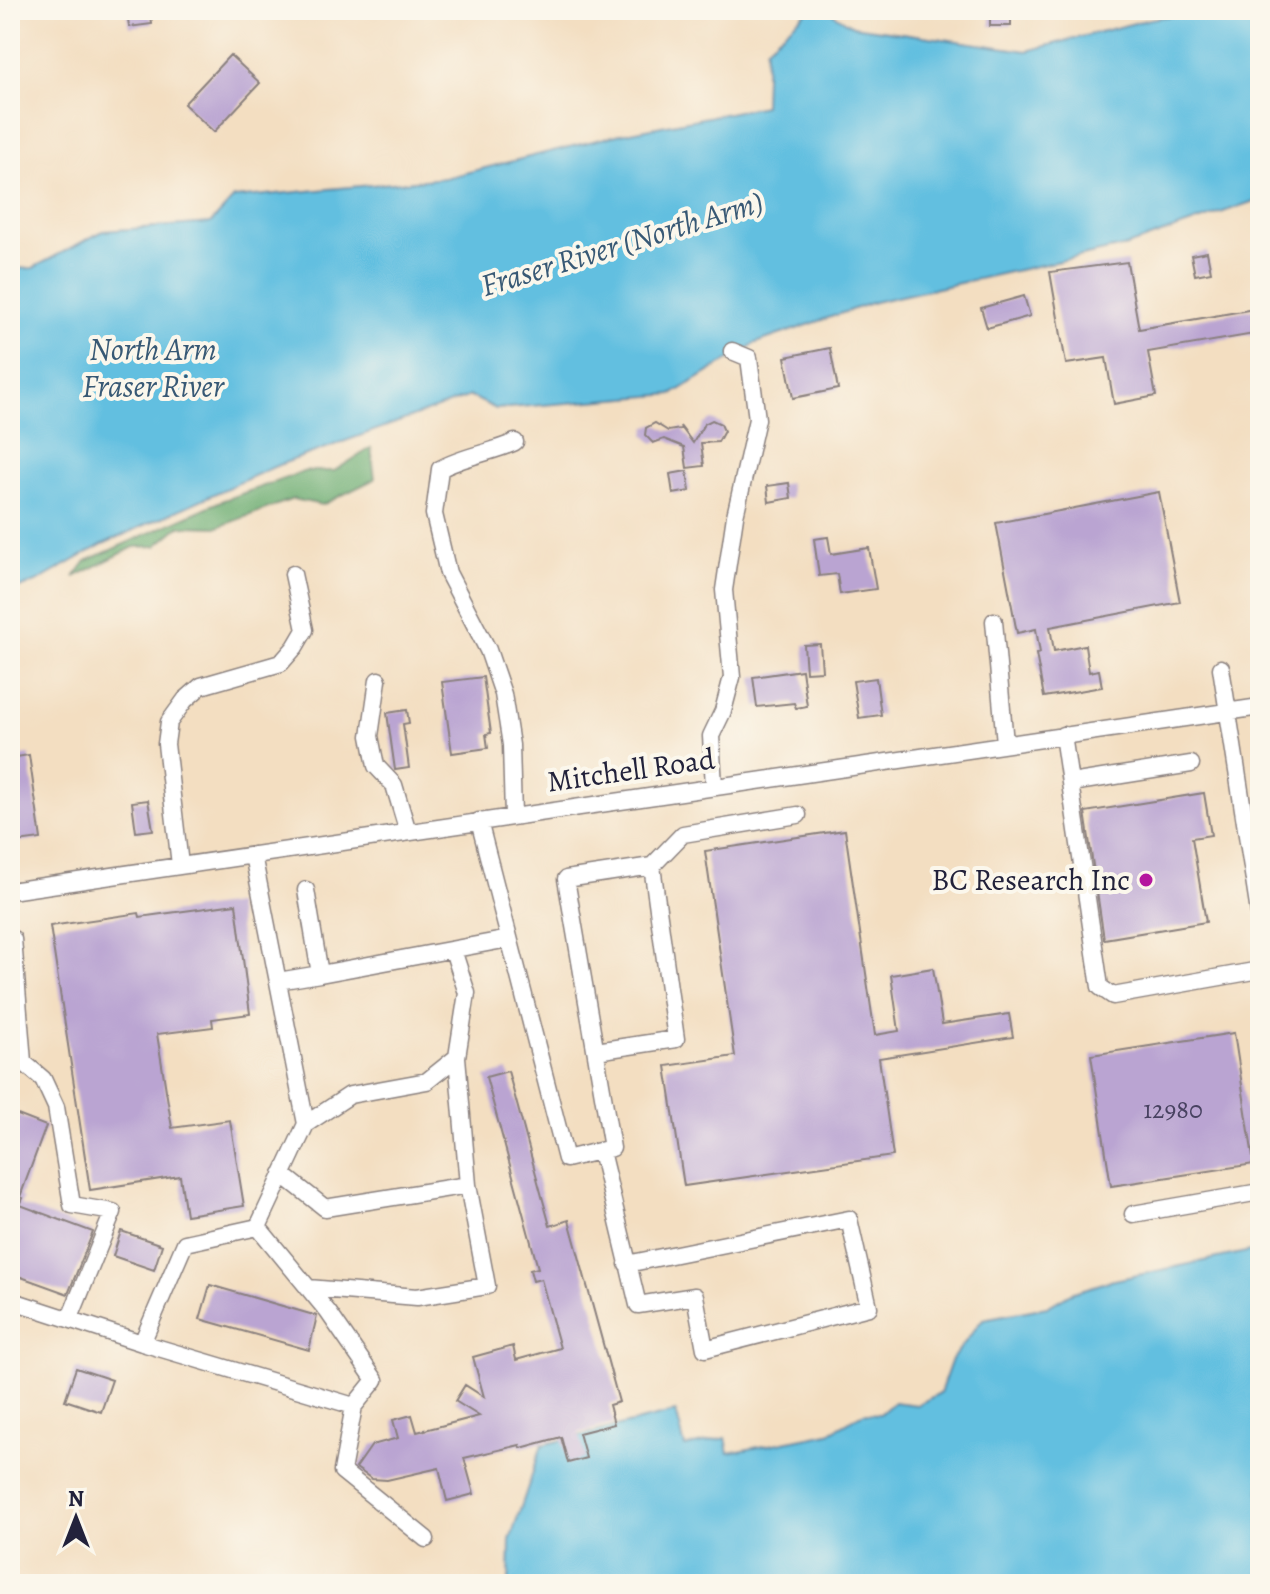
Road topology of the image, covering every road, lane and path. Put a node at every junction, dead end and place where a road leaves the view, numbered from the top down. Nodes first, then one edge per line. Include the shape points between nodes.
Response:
1 (732, 351) dead end
2 (515, 442) dead end
3 (293, 574) dead end
4 (994, 621) dead end
5 (1221, 668) dead end
6 (378, 680) dead end
7 (1260, 707) edge
8 (1227, 712) junction
9 (1063, 735) junction
10 (1005, 743) junction
11 (1191, 764) dead end
12 (1071, 783) junction
13 (714, 786) junction
14 (798, 815) dead end
15 (513, 816) junction
16 (479, 821) junction
17 (408, 832) junction
18 (253, 855) junction
19 (180, 865) junction
20 (652, 866) junction
21 (306, 890) dead end
22 (10, 891) edge
23 (1260, 919) edge
24 (13, 939) dead end
25 (509, 939) junction
26 (453, 950) junction
27 (1260, 970) edge
28 (320, 974) junction
29 (278, 981) junction
30 (596, 1051) junction
31 (457, 1057) junction
32 (16, 1064) edge
33 (306, 1124) junction
34 (601, 1151) junction
35 (282, 1174) junction
36 (468, 1185) junction
37 (1260, 1192) edge
38 (1133, 1214) dead end
39 (258, 1227) junction
40 (627, 1264) junction
41 (308, 1288) junction
42 (10, 1300) edge
43 (70, 1318) junction
44 (142, 1343) junction
45 (354, 1406) junction
46 (426, 1539) dead end

1 - 13 street via 749,358 757,419 724,590 732,677 711,736
2 - 15 street via 440,469 434,514 448,573 488,650 503,694
3 - 19 street via 305,630 295,647 281,663 201,686 169,722 166,744
4 - 10 street
5 - 8 street
6 - 17 street via 370,736 376,766 394,785
7 - 8 street, Mitchell Road
8 - 9 street, Mitchell Road
8 - 23 street
9 - 10 street, Mitchell Road
9 - 12 street
10 - 13 street, Mitchell Road
11 - 12 street
12 - 27 street via 1100,987 1113,996
13 - 15 street, Mitchell Road
14 - 20 street via 683,834
15 - 16 street, Mitchell Road
16 - 17 street, Mitchell Road
16 - 25 street
17 - 18 street, Mitchell Road
18 - 19 street, Mitchell Road
18 - 29 street
19 - 22 street, Mitchell Road
20 - 30 street via 676,1039
20 - 30 street via 566,879
21 - 28 street
24 - 32 street
25 - 26 street
25 - 34 street via 566,1159
26 - 28 street
26 - 31 street via 467,993
28 - 29 street
29 - 33 street
30 - 34 street via 612,1148
31 - 33 street via 427,1081 350,1095
31 - 36 street
32 - 43 street via 43,1079 56,1107 72,1205 113,1212
33 - 35 street
34 - 40 street
35 - 36 street via 325,1208
35 - 39 street
36 - 41 street via 487,1286 417,1297
37 - 38 street
39 - 41 street
39 - 44 street via 185,1243
40 - 40 street via 638,1305 695,1296 705,1349 869,1307 849,1219
41 - 45 street via 375,1380
42 - 43 street
43 - 44 street
44 - 45 street
45 - 46 street via 342,1471

